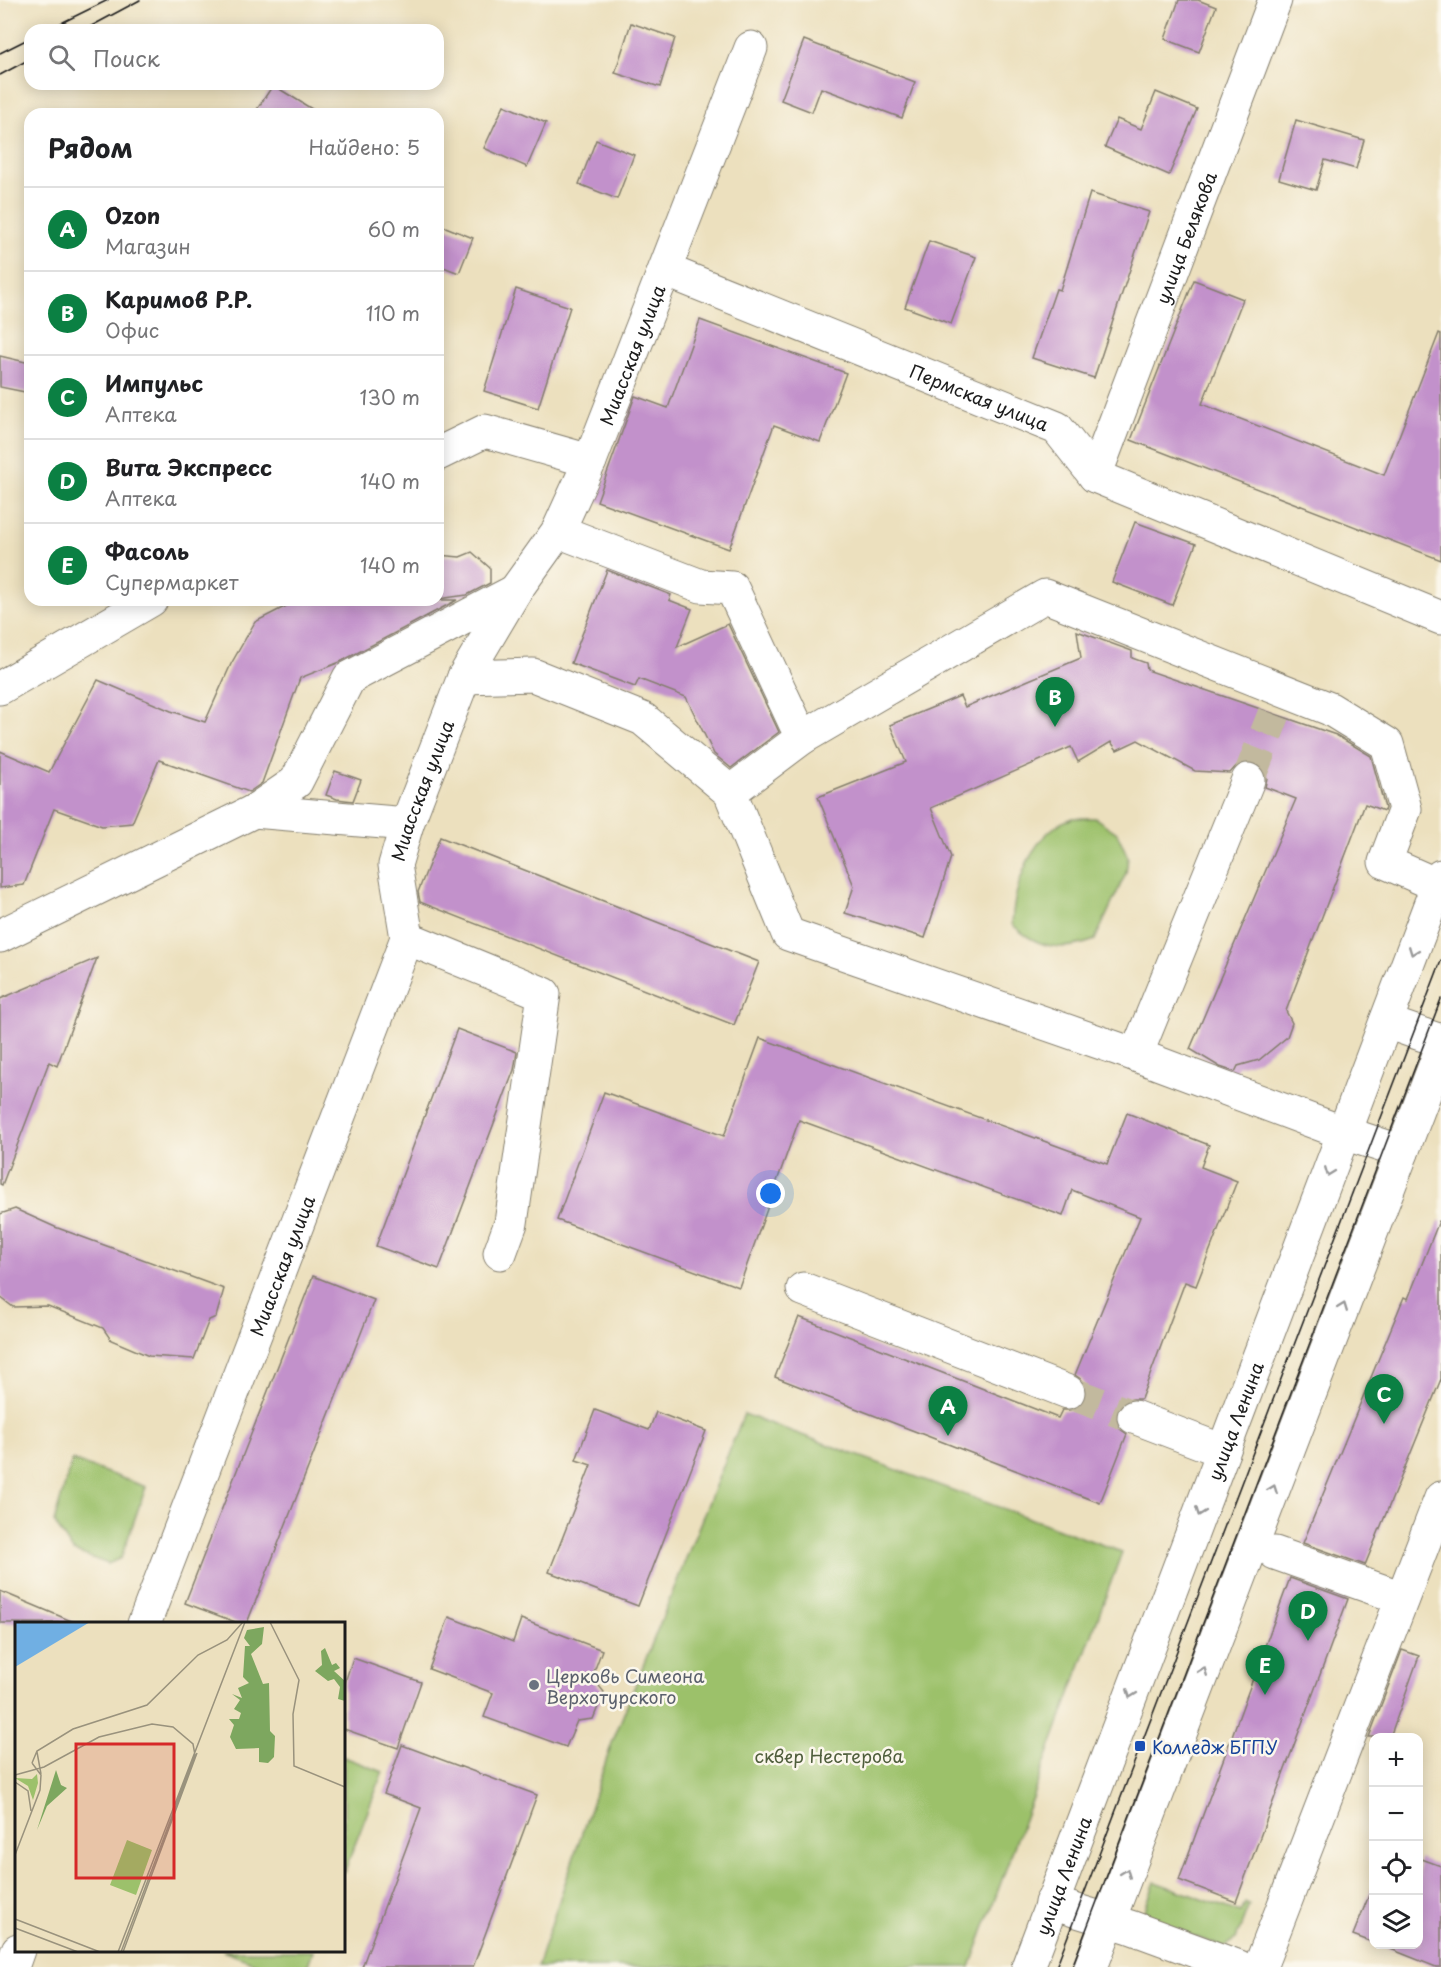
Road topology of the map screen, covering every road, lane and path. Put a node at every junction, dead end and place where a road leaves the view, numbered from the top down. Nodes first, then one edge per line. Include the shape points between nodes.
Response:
1 (1275, 0) edge
2 (751, 48) dead end
3 (665, 270) junction
4 (444, 451) edge
5 (590, 460) junction
6 (1095, 476) junction
7 (558, 531) junction
8 (515, 591) junction
9 (141, 606) edge
10 (1441, 618) edge
11 (465, 677) junction
12 (0, 688) edge
13 (802, 738) junction
14 (1248, 780) tunnel mouth
15 (730, 792) junction
16 (254, 811) junction
17 (407, 824) junction
18 (1439, 881) edge
19 (0, 936) edge
20 (407, 938) junction
21 (1386, 1022) junction
22 (1441, 1041) edge
23 (1441, 1050) edge
24 (1136, 1055) junction
25 (1344, 1133) junction
26 (1402, 1152) junction
27 (500, 1253) dead end
28 (803, 1289) dead end
29 (1068, 1392) tunnel mouth
30 (1134, 1417) tunnel mouth
31 (1223, 1451) junction
32 (1441, 1498) edge
33 (1275, 1553) dead end
34 (1402, 1598) junction
35 (144, 1622) edge
36 (1052, 1903) junction
37 (1108, 1920) junction
38 (17, 1952) edge
39 (12, 1967) edge
40 (1028, 1967) edge
41 (1091, 1967) edge
42 (1239, 1967) edge
43 (1260, 1967) edge

1 - 6 street, улица Белякова
2 - 3 street, Миасская улица
3 - 5 street, Миасская улица
3 - 6 street, Пермская улица via 1057,428
4 - 5 street via 485,431
5 - 7 street, Миасская улица
6 - 10 street, Пермская улица
7 - 8 street, Миасская улица
7 - 13 street via 701,586 732,588
8 - 11 street, Миасская улица
8 - 16 street via 349,678 296,782
9 - 12 street
11 - 15 street via 533,675 643,719
11 - 17 street, Миасская улица
13 - 15 street
13 - 18 street via 1045,596 1278,702 1330,709 1388,744 1405,808 1385,862
14 - 24 street
15 - 24 street via 788,934
16 - 17 street
16 - 19 street
17 - 20 street, Миасская улица via 395,865
18 -> 21 street, улица Ленина
20 - 27 street via 544,994 511,1223
20 - 35 street, Миасская улица
21 - 22 street
21 - 25 street, улица Ленина
23 - 26 street
24 - 25 street
25 - 26 street
25 -> 31 street, улица Ленина
37 -> 26 street
28 - 29 street
30 - 31 street
31 -> 36 street, улица Ленина
32 - 34 street
33 - 34 street
34 - 43 street
36 - 37 street
36 - 40 street, улица Ленина
37 - 41 street
37 - 42 street
38 - 39 street

